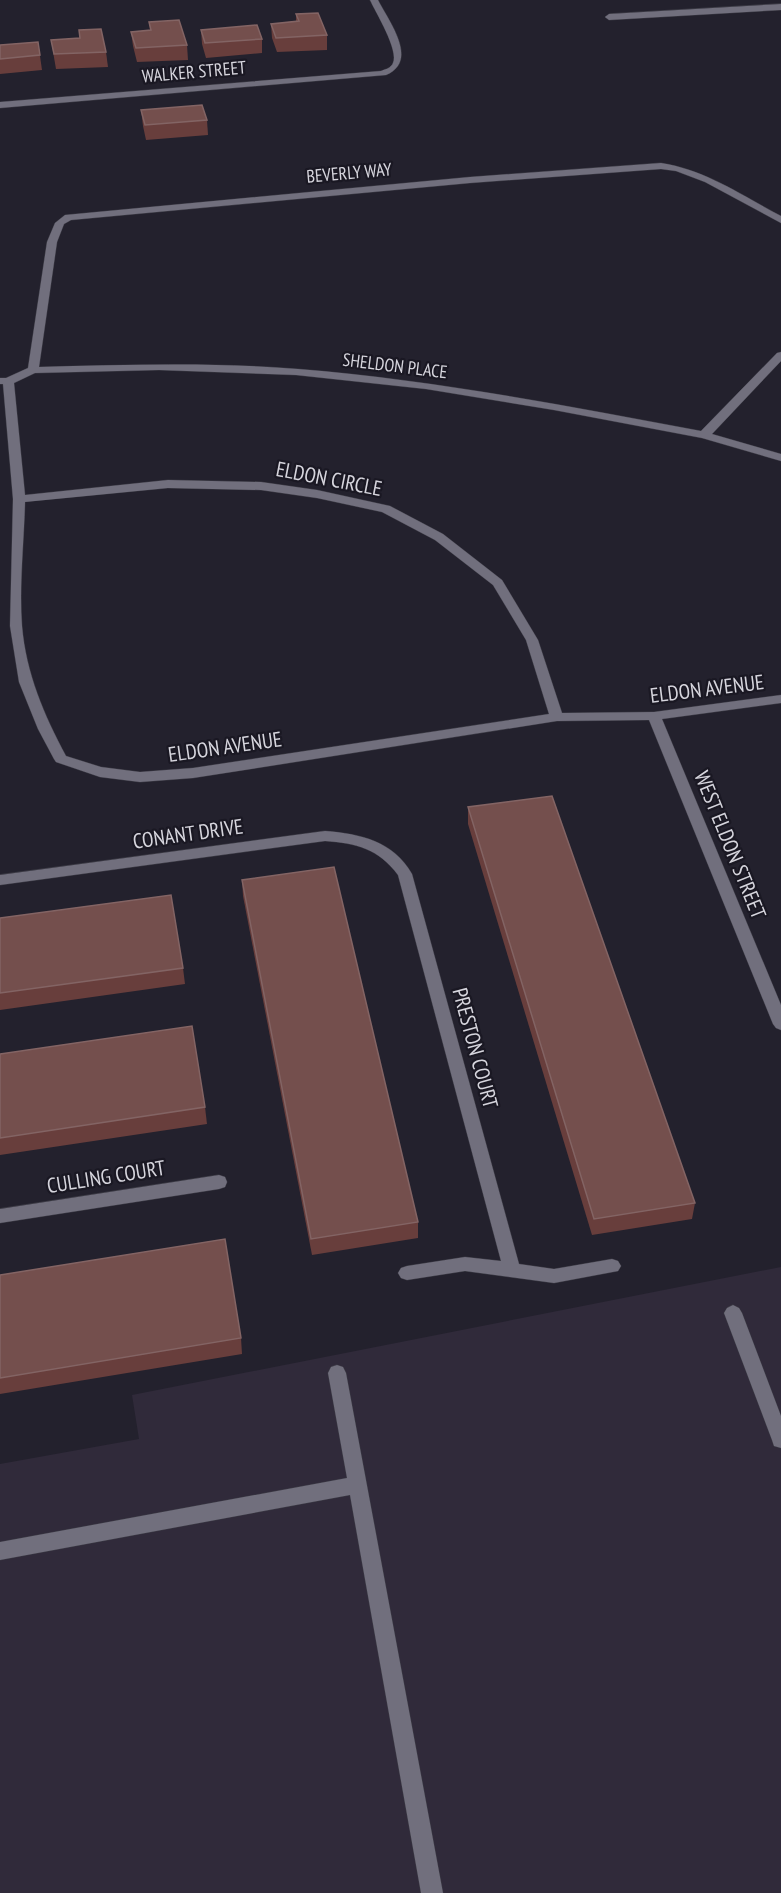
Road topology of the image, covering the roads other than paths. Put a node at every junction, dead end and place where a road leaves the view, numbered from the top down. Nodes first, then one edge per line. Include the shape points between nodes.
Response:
1 (374, 0) edge
2 (781, 7) edge
3 (609, 17) dead end
4 (0, 105) edge
5 (781, 220) edge
6 (781, 355) edge
7 (33, 370) junction
8 (4, 381) edge
9 (704, 435) junction
10 (781, 458) edge
11 (19, 499) junction
12 (781, 699) edge
13 (654, 716) junction
14 (557, 717) junction
15 (379, 848) joint
16 (0, 880) edge
17 (781, 1024) edge
18 (219, 1182) dead end
19 (0, 1216) edge
20 (612, 1266) dead end
21 (512, 1270) junction
22 (407, 1273) dead end
23 (733, 1313) dead end
24 (337, 1373) dead end
25 (781, 1440) edge
26 (358, 1485) junction
27 (0, 1551) edge
28 (432, 1893) edge

1 - 4 street, WALKER STREET via 398,51 397,68 390,73
2 - 3 street
5 - 7 street, BEVERLY WAY via 709,180 682,168 661,166 68,217 60,223 52,242
6 - 9 street
7 - 8 street, SHELDON PLACE
7 - 9 street, SHELDON PLACE via 159,367 296,372 426,386
8 - 11 street, ELDON AVENUE
9 - 10 street, SHELDON PLACE
11 - 14 street, ELDON CIRCLE via 168,484 261,486 386,509 439,537 498,583 532,640
11 - 14 street, ELDON AVENUE via 16,626 26,682 61,759 100,772 140,777 193,773
12 - 13 street, ELDON AVENUE
13 - 14 street, ELDON AVENUE
13 - 17 street, WEST ELDON STREET
15 - 16 street, CONANT DRIVE via 356,838 325,836
15 - 21 street, PRESTON COURT via 405,874
18 - 19 street, CULLING COURT
20 - 21 street via 554,1276
21 - 22 street via 465,1264
23 - 25 street
24 - 26 street
26 - 27 street
26 - 28 street

